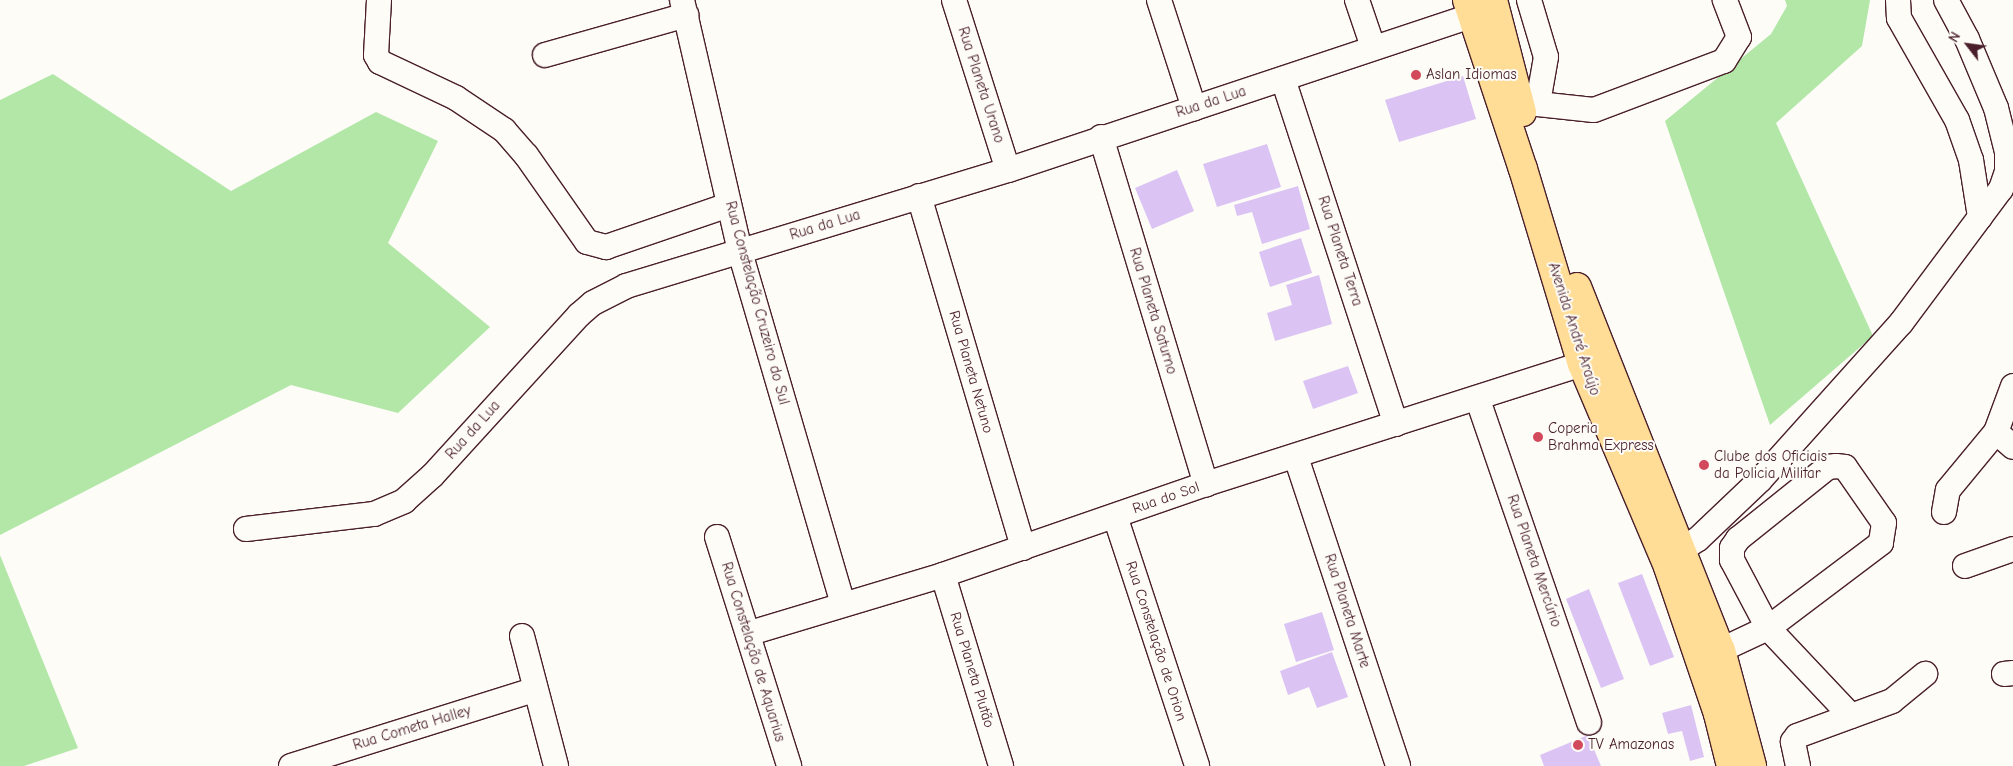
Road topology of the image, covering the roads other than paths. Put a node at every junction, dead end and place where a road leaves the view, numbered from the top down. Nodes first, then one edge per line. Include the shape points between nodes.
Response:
1 (379, 0) edge
2 (954, 0) edge
3 (1159, 0) edge
4 (1357, 0) edge
5 (1529, 0) edge
6 (1725, 0) edge
7 (1898, 0) edge
8 (1946, 0) edge
9 (1477, 5) edge
10 (684, 7) edge
11 (1373, 47) junction
12 (544, 55) dead end
13 (1283, 79) junction
14 (1528, 103) junction
15 (1194, 108) junction
16 (1101, 137) junction
17 (1008, 170) junction
18 (919, 196) junction
19 (729, 205) junction
20 (1980, 217) junction
21 (740, 252) junction
22 (1582, 364) junction
23 (2013, 386) edge
24 (1478, 400) junction
25 (1396, 424) junction
26 (2005, 439) edge
27 (1296, 457) junction
28 (1206, 484) junction
29 (1944, 512) dead end
30 (1115, 516) junction
31 (246, 529) dead end
32 (717, 538) dead end
33 (1023, 548) junction
34 (2013, 549) edge
35 (1682, 550) junction
36 (1965, 566) dead end
37 (943, 574) junction
38 (843, 604) junction
39 (1768, 628) junction
40 (750, 633) junction
41 (522, 636) dead end
42 (1721, 650) junction
43 (1925, 674) dead end
44 (534, 690) junction
45 (1851, 716) junction
46 (1589, 722) dead end
47 (291, 766) edge
48 (556, 766) edge
49 (789, 766) edge
50 (1001, 766) edge
51 (1197, 766) edge
52 (1398, 766) edge
53 (1731, 766) edge
54 (1752, 766) edge
55 (1798, 766) edge

1 - 19 street via 376,55 380,62 456,98 504,130 526,155 587,242 606,247
2 - 17 street, Rua Planeta Urano
3 - 15 street
4 - 11 street
5 - 14 street via 1546,57
6 - 14 street via 1739,37 1724,62 1594,110
7 - 20 street via 1899,18 1957,120 1971,160
8 - 20 street via 1967,39 1996,108 2007,152 2007,172 2001,189
9 - 11 street, Rua da Lua
9 - 14 main road, Avenida André Araújo
9 - 22 main road, Avenida André Araújo
10 - 12 street
10 - 19 street, Rua Constelação Cruzeiro do Sul
11 - 13 street, Rua da Lua
13 - 15 street, Rua da Lua
13 - 25 street, Rua Planeta Terra
14 - 35 main road, Avenida André Araújo via 1566,258
15 - 16 street, Rua da Lua
16 - 17 street, Rua da Lua
16 - 28 street, Rua Planeta Saturno
17 - 18 street, Rua da Lua
18 - 21 street, Rua da Lua
18 - 33 street, Rua Planeta Netuno
19 - 21 street, Rua Constelação Cruzeiro do Sul
20 - 35 street via 1901,323 1760,480
21 - 31 street, Rua da Lua via 626,286 593,304 561,334 432,476 404,501 374,514
21 - 38 street, Rua Constelação Cruzeiro do Sul
22 - 24 street, Rua do Sol
22 - 53 main road, Avenida André Araújo via 1668,567 1718,714
23 - 26 street
24 - 25 street, Rua do Sol
24 - 46 street, Rua Planeta Mercúrio
25 - 27 street, Rua do Sol
26 - 29 street via 1948,490
27 - 28 street, Rua do Sol
27 - 52 street, Rua Planeta Marte
28 - 30 street, Rua do Sol
30 - 33 street, Rua do Sol
30 - 51 street, Rua Constelação de Orion
32 - 40 street, Rua Constelação de Aquarius
33 - 37 street, Rua do Sol
34 - 36 street
35 - 42 main road, Avenida André Araújo
37 - 38 street, Rua do Sol
37 - 50 street, Rua Planeta Plutão
38 - 40 street, Rua do Sol
39 - 39 street via 1881,543 1884,523 1845,466 1828,467 1738,539 1732,548 1732,560
39 - 42 street
39 - 45 street
40 - 49 street, Rua Constelação de Aquarius
41 - 44 street
42 - 54 main road, Avenida André Araújo
43 - 45 street via 1892,701
44 - 47 street, Rua Cometa Halley
44 - 48 street
45 - 55 street via 1797,736 1793,742

